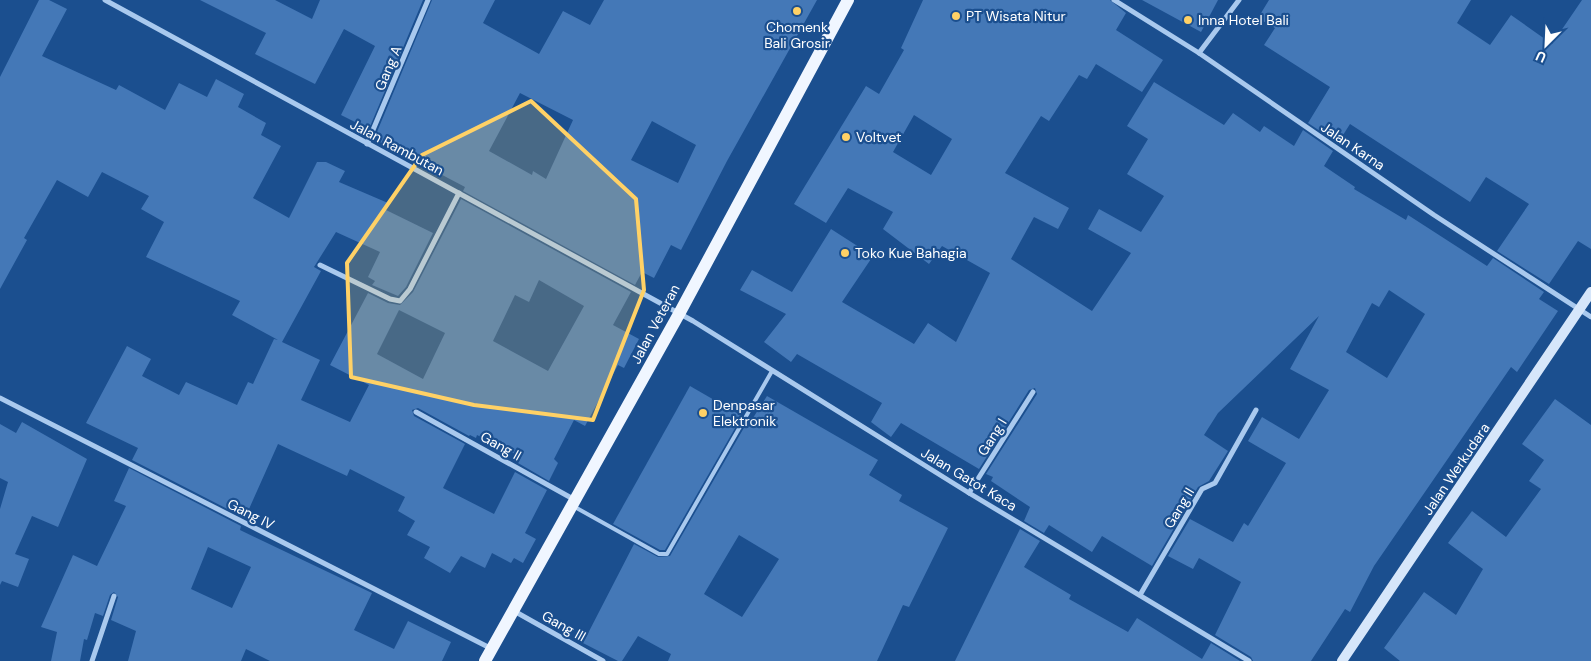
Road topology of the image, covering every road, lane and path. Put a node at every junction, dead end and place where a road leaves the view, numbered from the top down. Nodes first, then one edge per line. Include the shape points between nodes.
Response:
1 (105, 0) edge
2 (428, 0) edge
3 (848, 0) edge
4 (1114, 0) edge
5 (1239, 0) edge
6 (1199, 53) junction
7 (368, 144) junction
8 (459, 193) junction
9 (320, 265) dead end
10 (1591, 292) edge
11 (1579, 310) junction
12 (679, 314) junction
13 (1591, 318) edge
14 (772, 371) junction
15 (1033, 392) dead end
16 (0, 398) edge
17 (1256, 410) dead end
18 (416, 412) dead end
19 (970, 493) junction
20 (574, 503) junction
21 (1140, 595) junction
22 (114, 596) dead end
23 (514, 611) junction
24 (493, 649) junction
25 (92, 661) edge
26 (486, 661) edge
27 (603, 661) edge
28 (1249, 661) edge
29 (1342, 661) edge

1 - 7 street, Jalan Rambutan
2 - 7 street, Gang A
3 - 12 main road, Jalan Veteran
4 - 6 street, Jalan Karna
5 - 6 street
6 - 11 street, Jalan Karna via 1410,199
7 - 8 street, Jalan Rambutan
8 - 9 street via 410,290 400,301
8 - 12 street, Jalan Rambutan
10 - 11 street, Jalan Werkudara
11 - 13 street
11 - 29 street, Jalan Werkudara
12 - 14 street, Jalan Gatot Kaca
12 - 20 main road, Jalan Veteran
14 - 19 street, Jalan Gatot Kaca
14 - 20 lane via 667,554 659,554
15 - 19 street, Gang I
16 - 24 street, Gang IV
17 - 21 street, Gang II via 1215,483 1202,489
18 - 20 street, Gang II
19 - 21 street, Jalan Gatot Kaca
20 - 23 main road, Jalan Veteran
21 - 28 street, Jalan Gatot Kaca
22 - 25 street
23 - 24 main road, Jalan Veteran
23 - 27 street, Gang III
24 - 26 main road, Jalan Veteran

